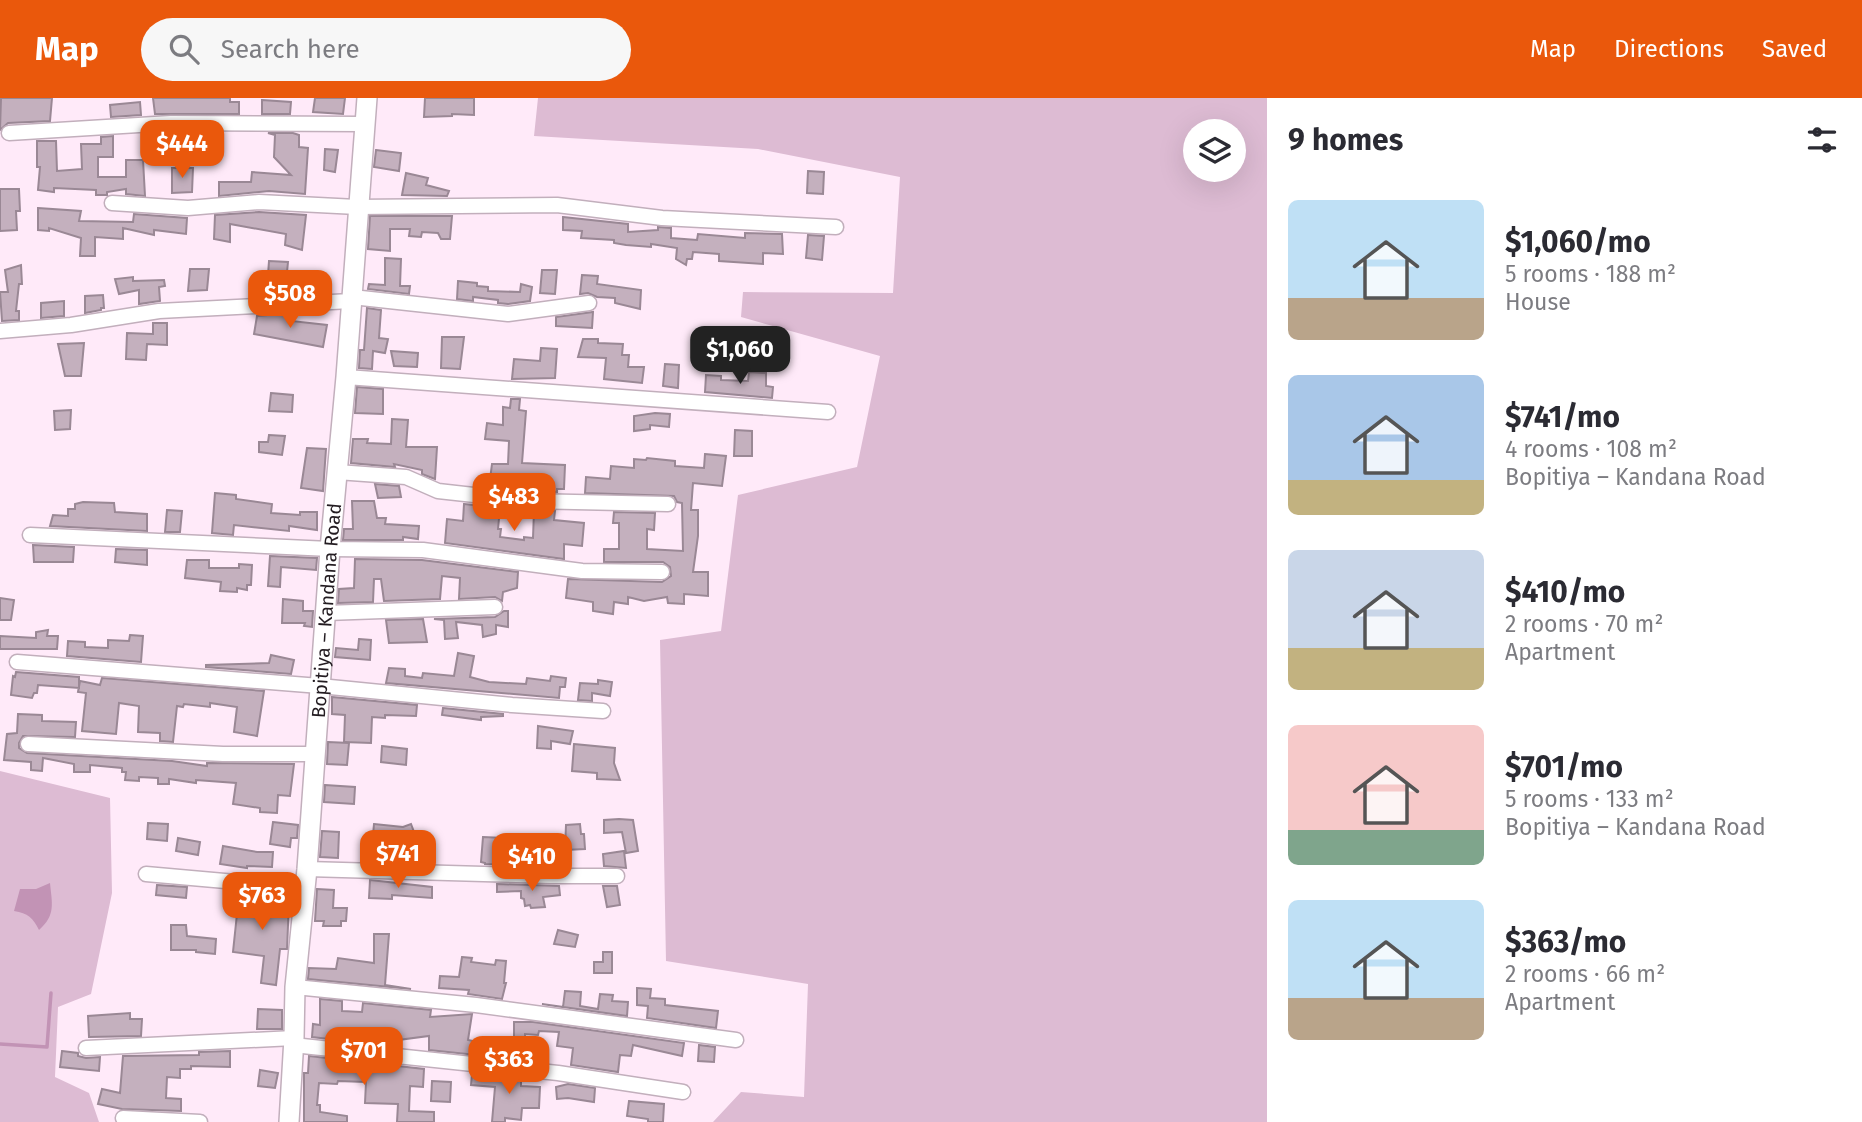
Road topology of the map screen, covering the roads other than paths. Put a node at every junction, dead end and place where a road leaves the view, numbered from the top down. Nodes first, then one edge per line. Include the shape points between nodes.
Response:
1 (367, 98) edge
2 (364, 124) junction
3 (9, 133) dead end
4 (112, 203) dead end
5 (357, 207) junction
6 (836, 227) dead end
7 (352, 299) junction
8 (589, 303) dead end
9 (0, 331) edge
10 (346, 377) junction
11 (828, 412) dead end
12 (337, 471) junction
13 (668, 504) dead end
14 (30, 535) dead end
15 (330, 549) junction
16 (662, 572) dead end
17 (495, 607) dead end
18 (327, 612) junction
19 (17, 663) dead end
20 (320, 686) junction
21 (603, 711) dead end
22 (28, 744) dead end
23 (315, 754) junction
24 (146, 874) dead end
25 (617, 876) dead end
26 (306, 878) junction
27 (295, 987) junction
28 (736, 1040) dead end
29 (293, 1042) junction
30 (86, 1048) dead end
31 (683, 1092) dead end
32 (123, 1118) dead end
33 (200, 1122) edge
34 (289, 1122) edge

1 - 2 street, Bopitiya – Kandana Road
2 - 3 street via 171,123
2 - 5 street, Bopitiya – Kandana Road
4 - 5 street via 188,208 259,202
5 - 6 street via 557,205 662,218
5 - 7 street, Bopitiya – Kandana Road
7 - 8 street via 508,314
7 - 9 street via 159,311
7 - 10 street, Bopitiya – Kandana Road
10 - 11 street
10 - 12 street, Bopitiya – Kandana Road
12 - 13 street via 405,477 438,492 528,501
12 - 15 street, Bopitiya – Kandana Road
14 - 15 street
15 - 16 street via 423,550 582,571
15 - 18 street, Bopitiya – Kandana Road
17 - 18 street
18 - 20 street, Bopitiya – Kandana Road
19 - 20 street
20 - 21 street
20 - 23 street, Bopitiya – Kandana Road
22 - 23 street
23 - 26 street, Bopitiya – Kandana Road
24 - 26 street
25 - 26 street
26 - 27 street, Bopitiya – Kandana Road
27 - 28 street via 476,1005
27 - 29 street, Bopitiya – Kandana Road
29 - 30 street
29 - 31 street
29 - 34 street, Bopitiya – Kandana Road
32 - 33 street

